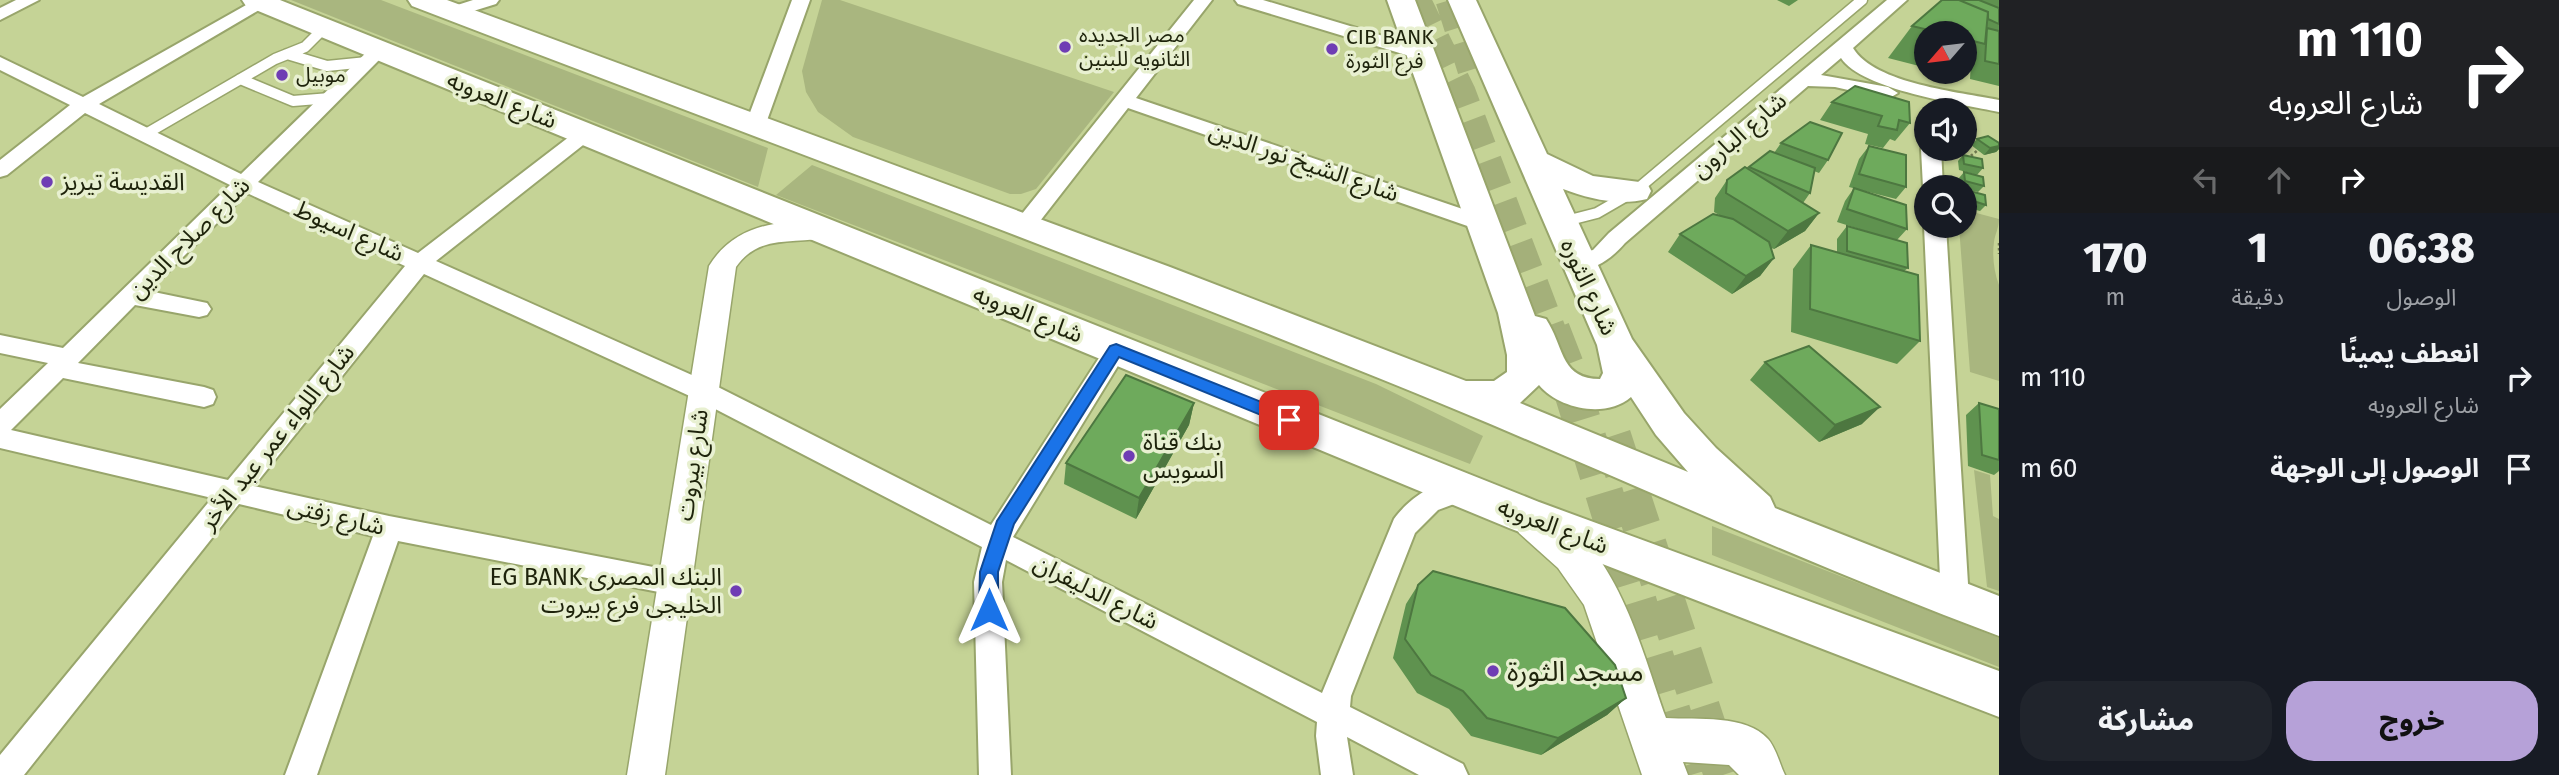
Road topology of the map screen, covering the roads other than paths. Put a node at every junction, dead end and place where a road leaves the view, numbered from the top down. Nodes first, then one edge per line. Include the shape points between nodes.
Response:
1 (30, 0) edge
2 (490, 0) edge
3 (801, 0) edge
4 (1203, 0) edge
5 (1244, 0) edge
6 (1401, 0) edge
7 (1462, 0) edge
8 (1862, 0) edge
9 (1898, 0) edge
10 (259, 1) edge
11 (438, 6) edge
12 (0, 15) edge
13 (323, 29) junction
14 (1843, 46) junction
15 (287, 54) junction
16 (1423, 54) junction
17 (372, 56) junction
18 (0, 63) edge
19 (240, 79) junction
20 (1803, 80) junction
21 (330, 98) junction
22 (1124, 100) junction
23 (1914, 100) edge
24 (83, 105) junction
25 (1999, 106) edge
26 (1977, 115) edge
27 (1999, 119) edge
28 (755, 126) junction
29 (585, 134) junction
30 (144, 135) junction
31 (1533, 160) junction
32 (0, 170) edge
33 (244, 184) junction
34 (1634, 191) junction
35 (1560, 222) junction
36 (1484, 224) junction
37 (1025, 225) junction
38 (822, 230) junction
39 (1936, 238) edge
40 (1577, 262) junction
41 (420, 263) junction
42 (131, 296) junction
43 (199, 309) dead end
44 (1516, 313) junction
45 (0, 344) edge
46 (1616, 345) junction
47 (1116, 350) junction
48 (63, 363) junction
49 (703, 391) junction
50 (1461, 396) junction
51 (204, 397) dead end
52 (0, 425) edge
53 (0, 438) edge
54 (1461, 490) junction
55 (233, 492) junction
56 (1524, 515) junction
57 (389, 528) junction
58 (1781, 532) junction
59 (997, 542) junction
60 (674, 583) junction
61 (1955, 600) junction
62 (1999, 616) edge
63 (1999, 694) edge
64 (1332, 713) junction
65 (1659, 757) edge
66 (4, 775) edge
67 (301, 775) edge
68 (646, 775) edge
69 (995, 775) edge
70 (1337, 775) edge
71 (1452, 775) edge
72 (1762, 775) edge

1 - 12 street
2 - 11 street
3 - 28 street
4 - 22 street
5 - 16 street
6 - 16 highway
7 - 31 highway, شارع الثوره
8 - 34 lane, شارع البارون
9 - 14 street, شارع البارون
10 - 13 highway, شارع العروبه
10 - 24 street
11 - 28 highway
13 - 15 lane via 305,47
13 - 17 highway, شارع العروبه
14 - 20 street, شارع البارون
14 - 25 street via 1852,62 1879,77
15 - 17 lane via 327,66
15 - 19 lane
16 - 36 highway
17 - 21 street, شارع صلاح الدين
17 - 29 highway, شارع العروبه
18 - 24 street, شارع اسيوط
19 - 21 lane via 293,101
19 - 30 lane
20 - 23 street via 1841,82
20 - 40 street, شارع البارون via 1600,256
21 - 33 street, شارع صلاح الدين
22 - 36 street, شارع الشيخ نور الدين
22 - 37 street
24 - 30 street, شارع اسيوط
24 - 32 street
26 - 27 street
28 - 37 highway
29 - 38 highway, شارع العروبه
29 - 41 street, شارع اللواء عمر عبد الأخر
30 - 33 street, شارع اسيوط
31 - 34 highway via 1584,186
31 - 35 highway, شارع الثوره
33 - 41 street, شارع اسيوط
33 - 42 street, شارع صلاح الدين
34 - 35 lane, شارع البارون via 1597,213
35 - 40 highway, شارع الثوره
36 - 44 highway
37 - 50 highway
38 - 47 highway, شارع العروبه
38 - 49 street, شارع بيروت via 768,234 739,246 727,259
39 - 61 street
40 - 46 highway, شارع الثوره
41 - 49 street, شارع اسيوط
41 - 55 street, شارع اللواء عمر عبد الأخر
42 - 43 street
42 - 48 street, شارع صلاح الدين
44 - 46 highway via 1538,335 1551,372 1578,391 1602,394 1619,385 1622,375
44 - 50 highway via 1527,361 1522,381 1502,395
45 - 48 street
46 - 58 highway, شارع الثوره via 1685,442
47 - 54 highway, شارع العروبه
47 - 59 street via 1017,502
48 - 51 street
48 - 52 street, شارع صلاح الدين
49 - 59 street, شارع الدليفران
49 - 60 street, شارع بيروت
50 - 58 highway
53 - 55 street, شارع زفتى
54 - 56 highway, شارع العروبه
54 - 64 street via 1430,501 1404,527
55 - 57 street, شارع زفتى
55 - 66 street, شارع اللواء عمر عبد الأخر
56 - 63 highway, شارع العروبه
56 - 65 main road via 1560,542 1596,587
57 - 60 street, شارع زفتى
57 - 67 street
58 - 61 highway
59 - 64 street, شارع الدليفران
59 - 69 street via 988,582
60 - 68 street, شارع بيروت
61 - 62 highway
64 - 70 street
64 - 71 street, شارع الدليفران
65 - 72 main road via 1736,744 1753,755

